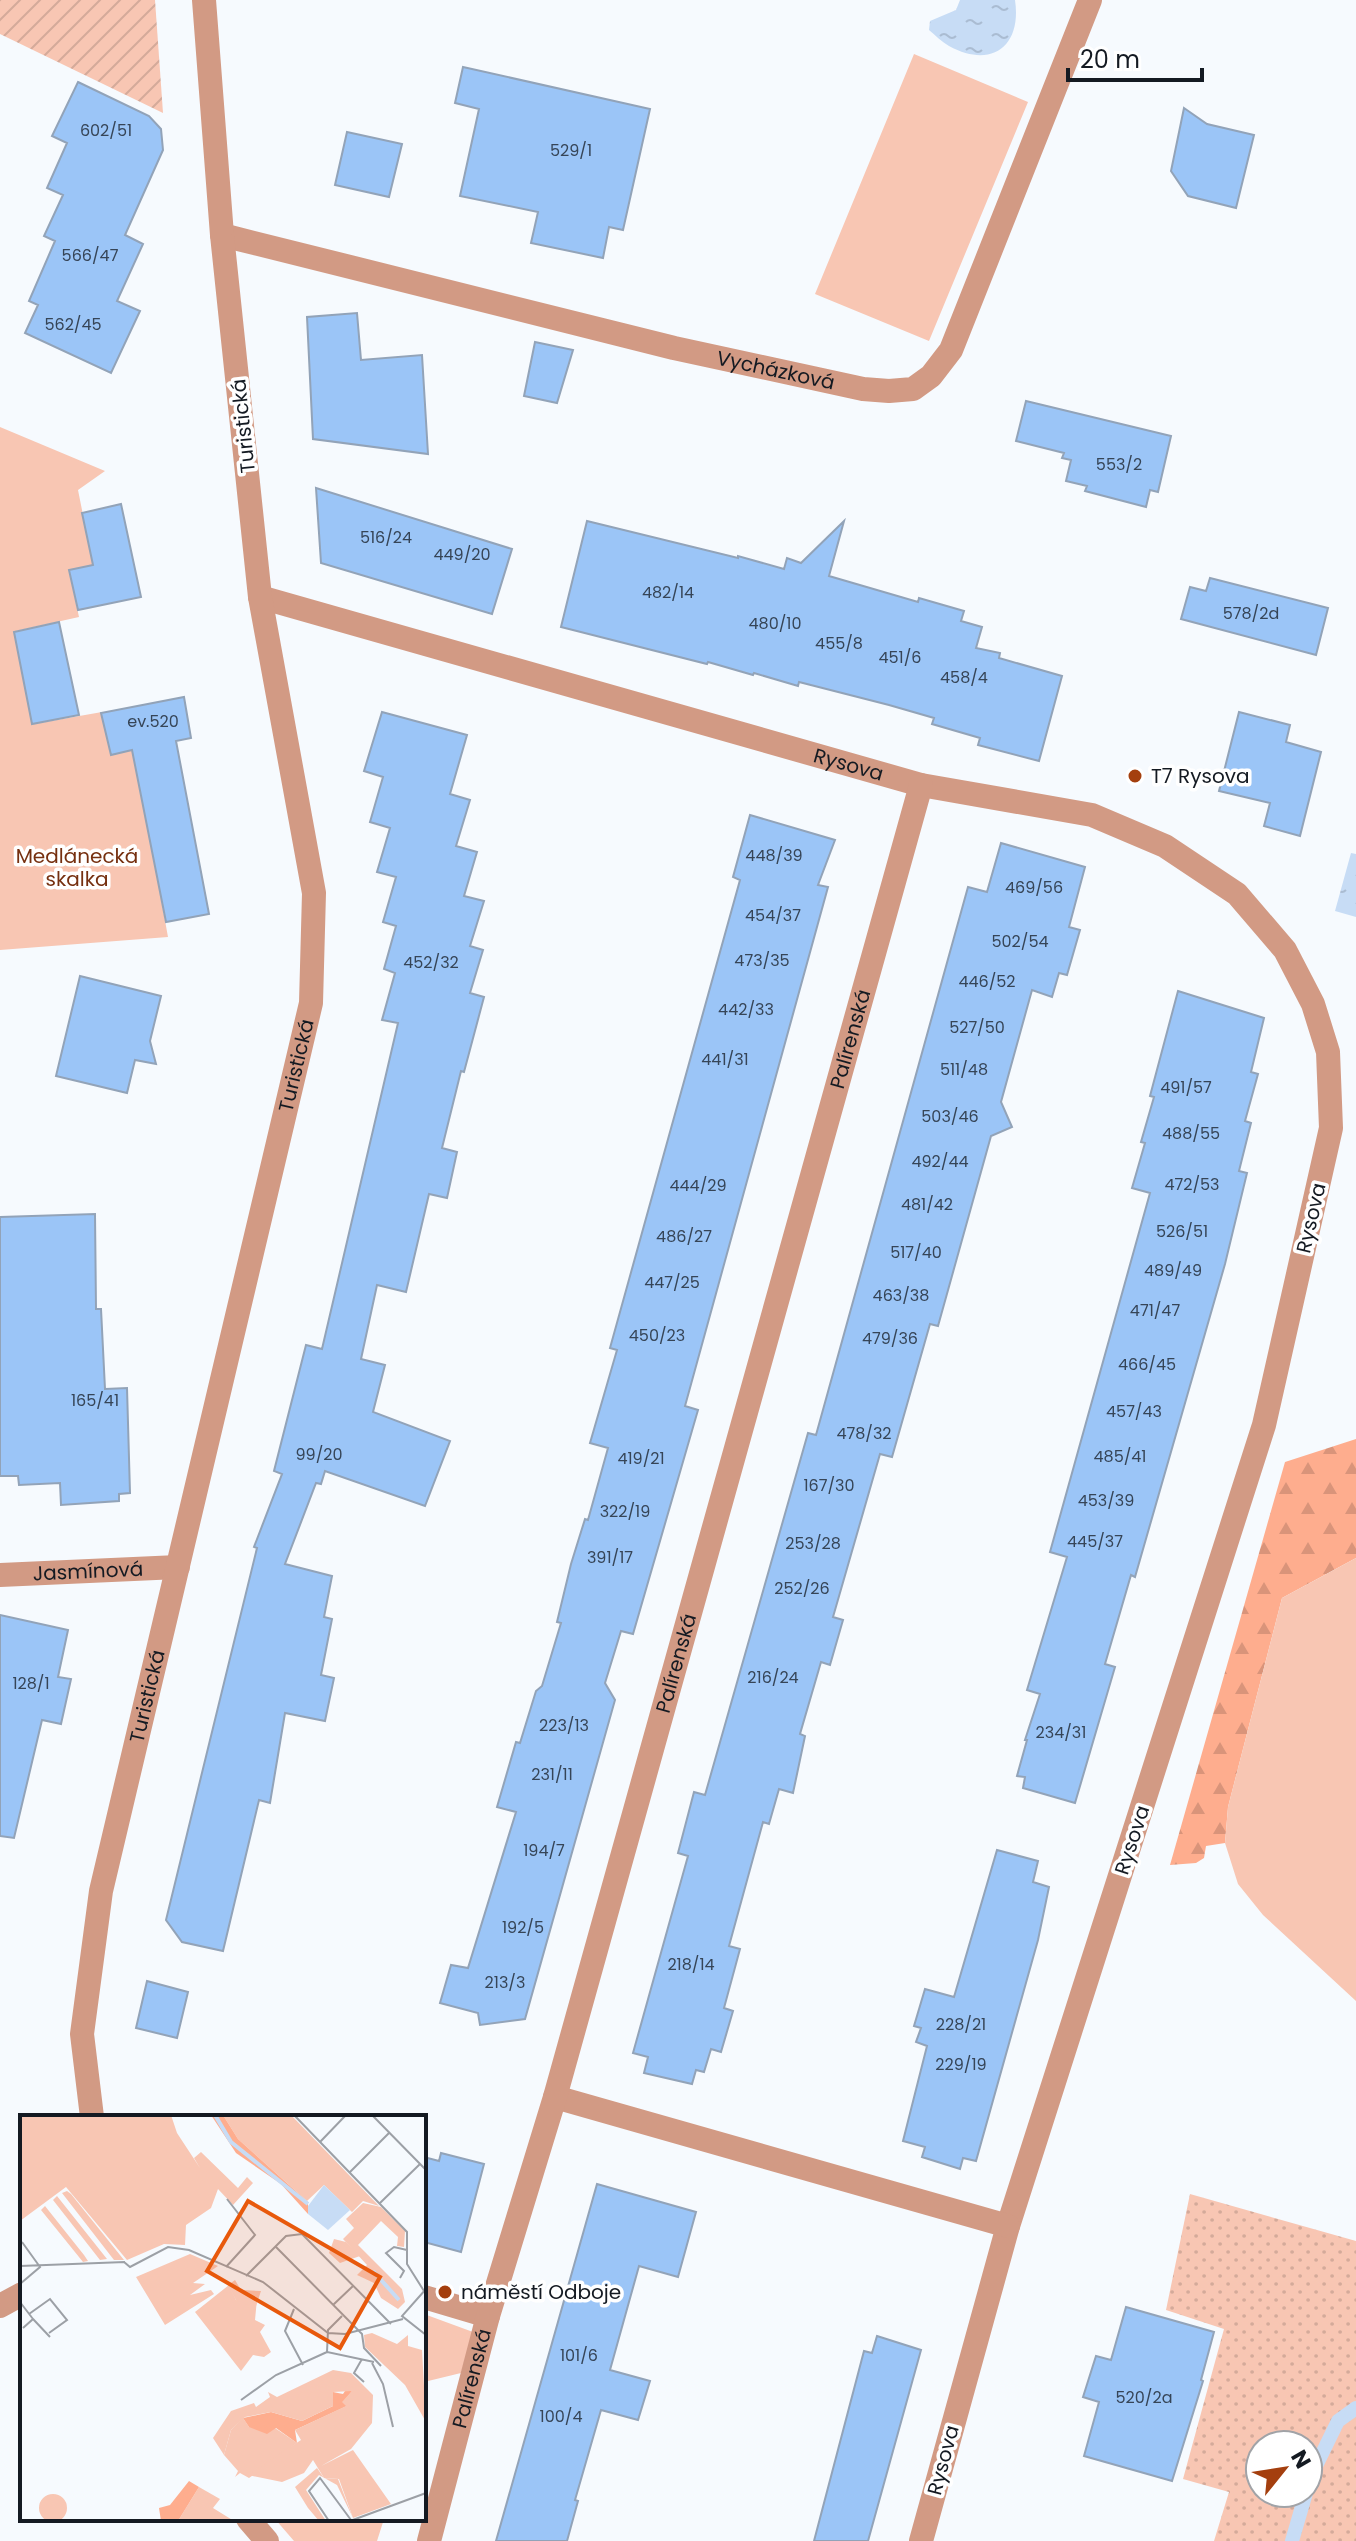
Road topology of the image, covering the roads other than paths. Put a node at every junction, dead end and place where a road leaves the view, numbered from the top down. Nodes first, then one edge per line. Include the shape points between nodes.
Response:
1 (204, 0) edge
2 (1090, 0) edge
3 (222, 235) junction
4 (260, 597) junction
5 (921, 785) junction
6 (178, 1567) junction
7 (0, 1575) edge
8 (555, 2097) junction
9 (92, 2115) edge
10 (1008, 2226) junction
11 (20, 2295) edge
12 (426, 2298) edge
13 (0, 2306) edge
14 (488, 2316) junction
15 (250, 2521) edge
16 (267, 2541) edge
17 (429, 2541) edge
18 (921, 2541) edge

1 - 3 street, Turistická
2 - 3 street, Vycházková via 951,350 913,389 863,389 705,355
3 - 4 street, Turistická
4 - 5 street, Rysova
4 - 6 street, Turistická via 314,893 311,1003
5 - 8 street, Palírenská
5 - 10 street, Rysova via 1092,815 1165,846 1237,894 1285,950 1313,1004 1328,1052 1331,1128 1264,1425
6 - 7 street, Jasmínová
6 - 9 street, Turistická via 101,1891 82,2034
8 - 10 street
8 - 14 street, Palírenská
10 - 18 street, Rysova
11 - 13 street
12 - 14 street
14 - 17 street, Palírenská
15 - 16 street

